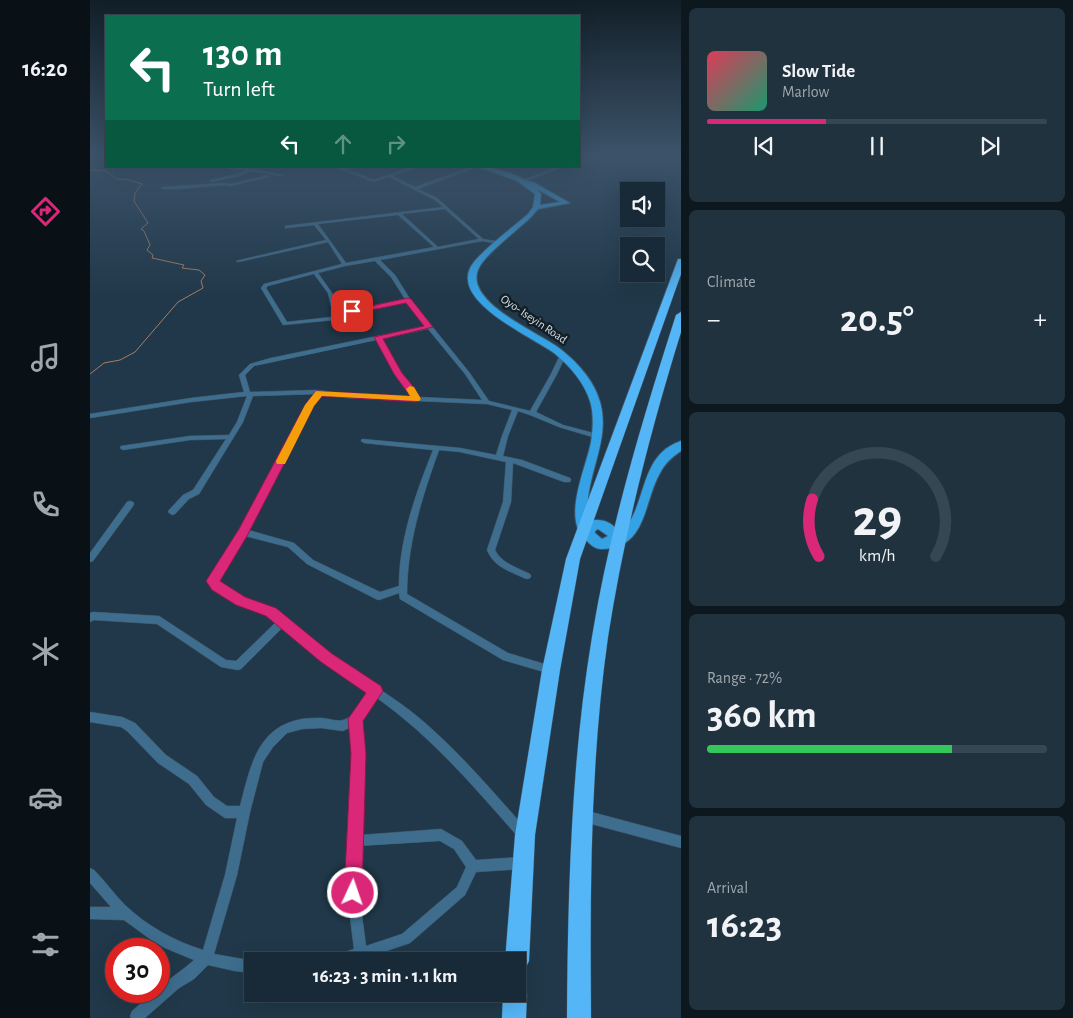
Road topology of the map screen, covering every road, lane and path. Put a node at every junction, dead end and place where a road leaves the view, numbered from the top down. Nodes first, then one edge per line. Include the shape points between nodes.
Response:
1 (440, 203) edge
2 (537, 203) edge
3 (566, 203) edge
4 (536, 207) junction
5 (445, 208) junction
6 (399, 214) junction
7 (315, 223) junction
8 (286, 227) dead end
9 (482, 240) junction
10 (327, 241) junction
11 (498, 243) junction
12 (437, 248) junction
13 (376, 259) junction
14 (238, 261) dead end
15 (680, 261) edge
16 (345, 265) junction
17 (315, 272) junction
18 (408, 300) junction
19 (346, 313) junction
20 (680, 315) edge
21 (429, 327) junction
22 (378, 337) junction
23 (562, 357) dead end
24 (320, 393) junction
25 (249, 394) junction
26 (416, 399) junction
27 (487, 402) junction
28 (515, 410) junction
29 (532, 413) junction
30 (90, 416) edge
31 (230, 437) junction
32 (599, 437) junction
33 (364, 441) dead end
34 (680, 445) edge
35 (123, 448) dead end
36 (437, 448) junction
37 (500, 458) junction
38 (510, 460) junction
39 (567, 480) dead end
40 (130, 504) dead end
41 (172, 512) dead end
42 (603, 528) junction
43 (243, 532) junction
44 (94, 548) edge
45 (90, 558) edge
46 (528, 576) dead end
47 (403, 588) junction
48 (90, 618) edge
49 (282, 622) junction
50 (551, 670) junction
51 (376, 691) junction
52 (90, 717) edge
53 (356, 719) junction
54 (244, 812) junction
55 (582, 815) junction
56 (525, 835) junction
57 (356, 841) junction
58 (680, 842) edge
59 (522, 863) junction
60 (473, 866) junction
61 (90, 874) edge
62 (90, 913) edge
63 (126, 914) junction
64 (361, 952) edge
65 (369, 952) edge
66 (517, 952) edge
67 (207, 958) junction
68 (244, 965) edge
69 (515, 1002) edge
70 (137, 1016) dead end
71 (514, 1018) edge
72 (580, 1018) edge

1 - 5 street
2 - 4 main road
3 - 4 main road
4 - 11 main road, Oyo- Iseyin Road
5 - 6 street
5 - 9 street
6 - 7 street
6 - 12 street
7 - 8 street
7 - 10 street
9 - 11 street
9 - 12 street
10 - 14 street
10 - 16 street
11 - 32 main road, Oyo- Iseyin Road via 472,271 472,286 492,308 563,356 577,370 596,402
12 - 13 street
13 - 16 street
13 - 18 street via 393,276
15 - 42 highway
16 - 17 street
17 - 19 street via 330,293 333,304
17 - 19 street via 264,286 282,323 333,318
18 - 19 street
18 - 21 street
20 - 42 highway via 664,368
21 - 22 street
21 - 27 street
22 - 25 street via 252,365 242,375
22 - 26 street
23 - 29 street
24 - 25 street
24 - 26 street
24 - 43 street via 310,405
25 - 30 street
25 - 31 street via 240,422
26 - 27 street
27 - 28 street
28 - 29 street
28 - 37 street
29 - 32 street
31 - 35 street via 207,436
31 - 41 street via 196,492 186,497
32 - 42 main road, Oyo- Iseyin Road via 583,494
33 - 36 street
34 - 42 main road via 659,463 643,507
36 - 37 street
36 - 47 street via 410,532
37 - 38 street
38 - 39 street
38 - 46 street via 508,502 491,550 499,561
40 - 44 street
42 - 50 highway via 573,559
42 - 55 highway via 600,636
43 - 47 street via 292,545 310,562 378,596
43 - 49 street via 212,581 216,587 271,612
44 - 45 street
47 - 50 street via 403,596 506,657
48 - 49 street via 159,620 224,664 238,666
49 - 51 street
50 - 56 highway
51 - 53 street
51 - 56 street via 452,755
52 - 54 street via 122,722 132,727 162,758 193,780 210,801 225,812
53 - 54 street via 343,726 321,723 284,729 258,760
53 - 57 street
54 - 67 street via 231,875
55 - 58 street
55 - 72 highway
56 - 59 highway
57 - 60 street via 441,835 458,845
57 - 64 street via 353,893
59 - 60 street
59 - 66 highway
60 - 65 street via 461,891 406,939
61 - 63 street
62 - 63 street
63 - 67 street via 159,938 190,954
67 - 68 street
67 - 70 street
69 - 71 highway

